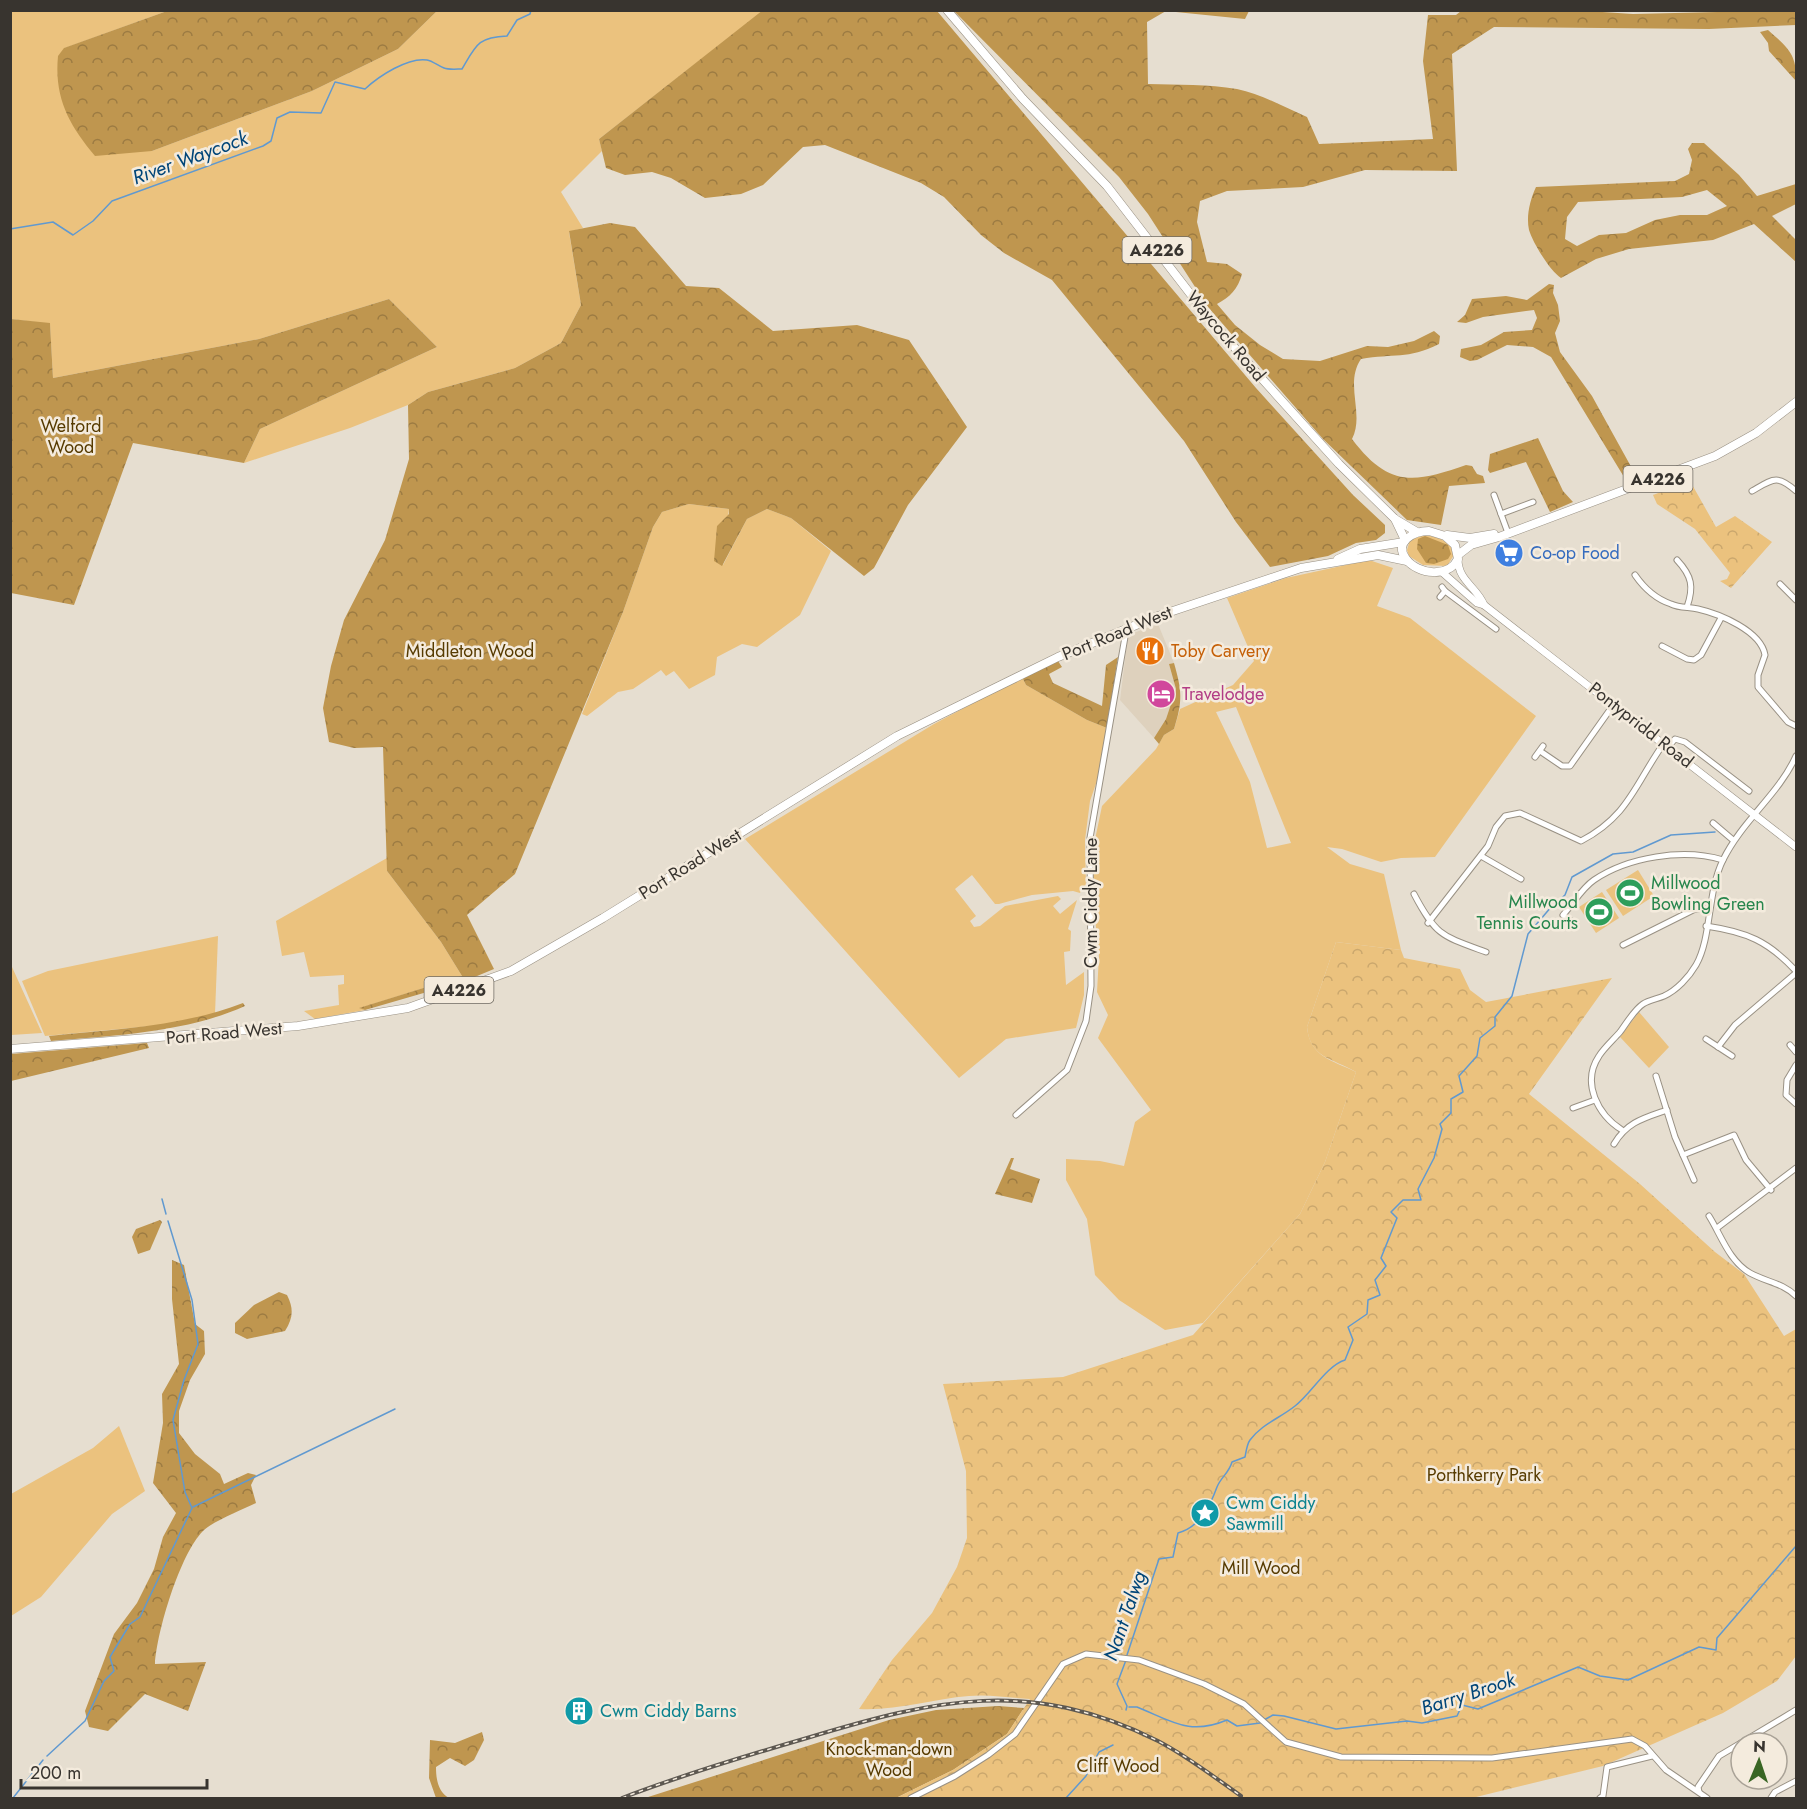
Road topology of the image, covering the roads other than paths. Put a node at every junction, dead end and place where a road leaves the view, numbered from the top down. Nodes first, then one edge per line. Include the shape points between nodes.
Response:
1 (947, 10) edge
2 (1797, 402) edge
3 (1752, 491) dead end
4 (1797, 491) edge
5 (1494, 495) dead end
6 (1533, 502) dead end
7 (1501, 514) junction
8 (1395, 519) junction
9 (1417, 532) junction
10 (1508, 533) junction
11 (1440, 534) junction
12 (1404, 541) junction
13 (1458, 557) junction
14 (1336, 560) junction
15 (1677, 560) dead end
16 (1407, 561) junction
17 (1443, 573) junction
18 (1635, 575) dead end
19 (1780, 584) dead end
20 (1440, 597) dead end
21 (1797, 600) edge
22 (1484, 605) junction
23 (1687, 607) junction
24 (1499, 615) junction
25 (1721, 618) junction
26 (1124, 630) junction
27 (1662, 646) dead end
28 (1614, 704) junction
29 (1797, 726) edge
30 (1666, 745) junction
31 (1797, 756) edge
32 (1535, 757) dead end
33 (1749, 791) dead end
34 (1754, 814) junction
35 (1713, 823) dead end
36 (1733, 840) junction
37 (1797, 848) edge
38 (1481, 856) junction
39 (1723, 860) junction
40 (1521, 879) dead end
41 (1413, 894) dead end
42 (1709, 909) junction
43 (1571, 921) dead end
44 (1428, 922) junction
45 (1707, 926) junction
46 (1623, 945) dead end
47 (1486, 952) dead end
48 (1797, 972) edge
49 (1706, 1039) dead end
50 (1790, 1045) dead end
51 (1718, 1047) junction
52 (10, 1049) edge
53 (1797, 1052) edge
54 (1732, 1056) dead end
55 (1797, 1065) edge
56 (1656, 1076) dead end
57 (1595, 1100) junction
58 (1797, 1104) edge
59 (1573, 1108) dead end
60 (1667, 1110) junction
61 (1016, 1115) dead end
62 (1622, 1130) junction
63 (1614, 1144) dead end
64 (1683, 1155) junction
65 (1797, 1168) edge
66 (1694, 1180) dead end
67 (1771, 1190) junction
68 (1709, 1216) dead end
69 (1717, 1228) junction
70 (1797, 1296) edge
71 (1797, 1710) edge
72 (1761, 1731) edge
73 (1729, 1750) edge
74 (1652, 1755) junction
75 (1797, 1781) edge
76 (1699, 1792) junction
77 (911, 1798) edge
78 (1600, 1798) edge
79 (1707, 1798) edge
80 (1771, 1798) edge

1 - 8 main road, Waycock Road / A4226 via 1023,99 1107,186 1231,345 1339,464
2 - 10 main road, A4226 via 1756,433 1715,456
3 - 4 street via 1774,479 1781,479
5 - 7 street
6 - 7 street
7 - 10 street
8 - 9 main road, Waycock Road / A4226
8 - 12 main road, Waycock Road / A4226
9 - 11 main road
9 - 12 main road
10 - 11 main road, A4226 via 1470,538
10 - 13 main road, A4226 via 1471,545
11 - 13 main road via 1453,541
12 - 14 main road, Port Road West / A4226 via 1360,549
12 - 16 main road
13 - 17 main road via 1450,570
13 - 22 main road, Pontypridd Road via 1462,577
14 - 16 main road, Port Road West / A4226 via 1378,555
14 - 26 main road, Port Road West / A4226 via 1222,593
15 - 23 street via 1689,573 1693,590
16 - 17 main road
17 - 22 main road, Pontypridd Road
18 - 23 street via 1660,599
19 - 21 street
20 - 24 street via 1443,589 1494,627
22 - 24 main road, Pontypridd Road
23 - 25 street
24 - 28 main road, Pontypridd Road
25 - 27 street via 1701,655 1694,660
25 - 29 street via 1760,640 1766,655 1758,687 1788,722
26 - 52 main road, Port Road West / A4226 via 1005,681 897,736 511,971 408,1008 298,1026
26 - 61 street, Cwm Ciddy Lane via 1090,838 1091,986 1086,1020 1068,1070
28 - 30 main road, Pontypridd Road
28 - 32 street via 1570,766 1562,766 1542,749
30 - 33 street via 1675,739 1685,742
30 - 34 main road, Pontypridd Road
30 - 38 street via 1637,791 1603,830 1581,841 1520,813 1505,816
31 - 34 street
34 - 36 street
34 - 37 main road, Pontypridd Road
35 - 36 street
36 - 39 street
38 - 40 street
38 - 44 street
39 - 42 street
39 - 43 street via 1672,855 1618,867 1592,881 1563,915
41 - 44 street
42 - 45 street
42 - 46 street via 1695,909
44 - 47 street via 1444,937
45 - 48 street via 1748,934 1782,956
45 - 57 street via 1698,963 1686,980 1666,995 1641,1005 1599,1057 1593,1072
48 - 51 street via 1735,1025
49 - 51 street
50 - 53 street
51 - 54 street
55 - 58 street via 1787,1080 1786,1095
56 - 60 street
57 - 59 street
57 - 62 street via 1606,1119
60 - 62 street via 1632,1122
60 - 64 street
62 - 63 street
64 - 66 street
64 - 67 street via 1734,1135 1746,1160
65 - 67 street
67 - 69 street
68 - 69 street
69 - 70 street via 1731,1257 1749,1273 1776,1282
71 - 72 street
73 - 76 street via 1719,1756 1698,1787
74 - 76 street via 1666,1770
74 - 77 street via 1640,1742 1622,1739 1492,1758 1341,1757 1286,1742 1232,1696 1131,1658 1086,1654 1063,1664 1015,1734 971,1766
74 - 78 street via 1607,1767
75 - 80 street
76 - 79 street

